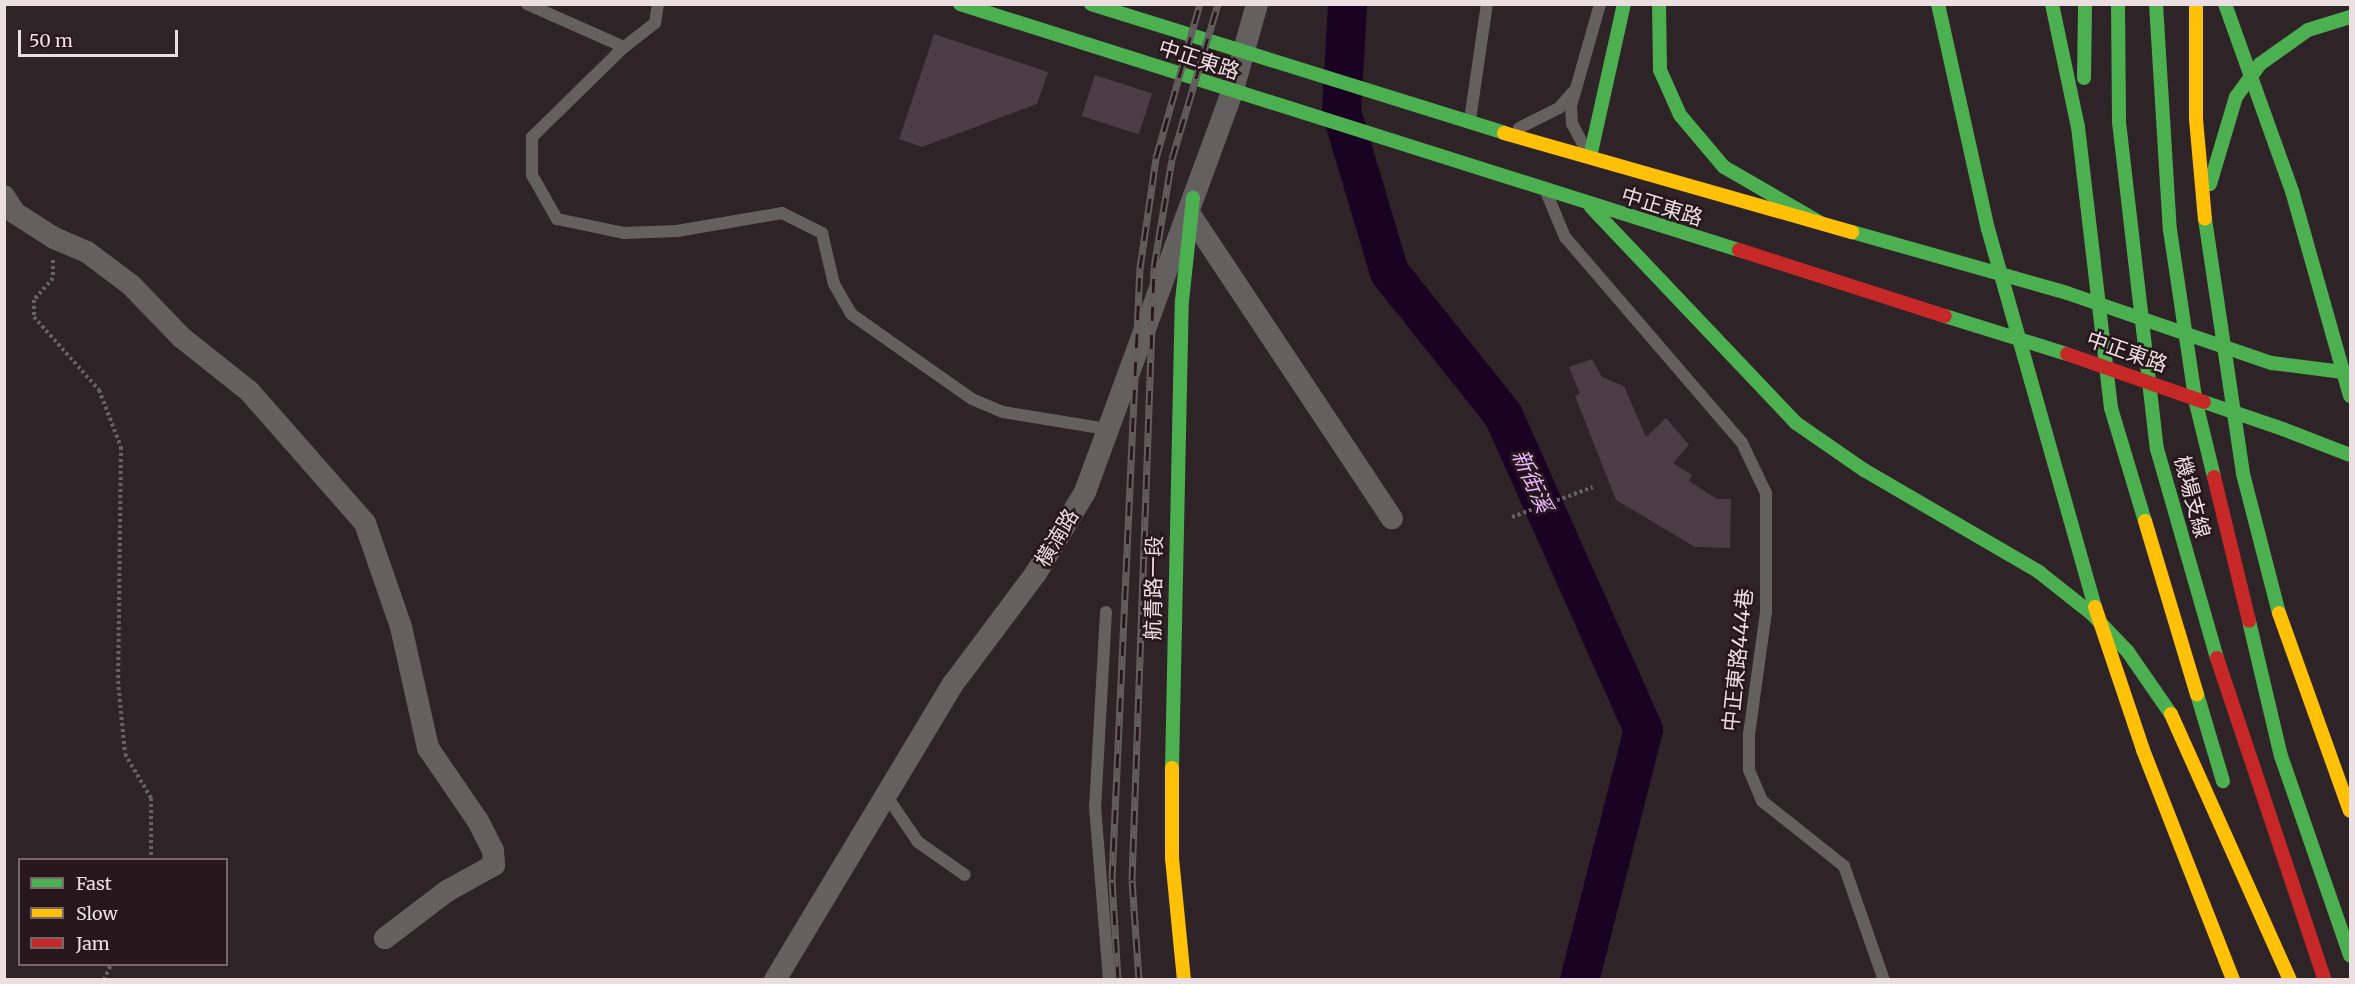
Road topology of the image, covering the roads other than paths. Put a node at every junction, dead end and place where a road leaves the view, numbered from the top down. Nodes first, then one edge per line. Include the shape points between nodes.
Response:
1 (527, 4) edge
2 (658, 4) edge
3 (960, 4) edge
4 (1091, 4) edge
5 (1257, 4) edge
6 (1486, 4) edge
7 (1600, 4) edge
8 (1624, 4) edge
9 (1659, 4) edge
10 (1938, 4) edge
11 (2052, 4) edge
12 (2085, 4) edge
13 (2118, 4) edge
14 (2156, 4) edge
15 (2196, 4) edge
16 (2225, 4) edge
17 (2350, 17) edge
18 (624, 47) junction
19 (1247, 51) junction
20 (1576, 89) junction
21 (1232, 93) junction
22 (1469, 121) junction
23 (1505, 133) junction
24 (1588, 168) junction
25 (2085, 188) junction
26 (1545, 190) junction
27 (4, 196) edge
28 (1586, 204) junction
29 (1192, 207) junction
30 (2205, 221) junction
31 (1819, 222) junction
32 (2272, 363) junction
33 (2350, 373) edge
34 (2350, 396) edge
35 (1107, 429) junction
36 (2350, 455) edge
37 (1392, 518) dead end
38 (1106, 612) dead end
39 (886, 795) junction
40 (2227, 795) dead end
41 (2350, 811) edge
42 (2234, 817) dead end
43 (964, 875) dead end
44 (2269, 928) junction
45 (385, 938) dead end
46 (2350, 955) edge
47 (775, 980) edge
48 (1109, 980) edge
49 (1184, 980) edge
50 (1884, 980) edge
51 (2233, 980) edge
52 (2290, 980) edge
53 (2325, 980) edge

1 - 18 lane
2 - 18 lane via 655,23
3 - 21 main road, 中正東路
4 - 19 main road, 中正東路
5 - 19 street, 橫湳路
6 - 22 lane
7 - 20 lane
8 - 24 main road
9 - 31 main road via 1656,27 1660,70 1680,115 1724,167 1755,189
10 - 51 main road, bridge via 1988,229 2083,570 2143,750
11 - 25 main road via 2078,127
12 - 25 main road
13 - 53 main road, 機場支線 via 2119,122 2157,449 2178,536 2270,826
14 - 46 main road, 機場支線 via 2170,230 2196,404 2281,756
15 - 30 main road via 2196,119
16 - 34 main road, bridge via 2292,191
17 - 30 main road via 2308,30 2286,43 2260,64 2236,97 2213,166
18 - 35 lane via 532,137 532,175 557,219 624,233 676,231 782,213 822,232 834,284 851,314 972,399 1003,412
19 - 21 street, 橫湳路
19 - 22 main road, 中正東路
20 - 23 lane via 1559,108 1537,122
20 - 24 lane via 1572,124
21 - 26 main road, 中正東路
21 - 29 street, 橫湳路
22 - 23 main road, 中正東路
23 - 24 main road, 中正東路
24 - 28 main road
24 - 31 main road, 中正東路
25 - 40 main road via 2111,408
26 - 28 main road, 中正東路
26 - 50 lane, 中正東路444巷 via 1565,237 1742,443 1766,493 1766,612 1749,734 1749,770 1762,801 1844,866
27 - 45 street via 15,213 54,238 87,252 131,285 181,337 249,391 365,523 401,627 428,748 478,821 493,850 494,865 447,891
28 - 36 main road, 中正東路, bridge via 2067,354
28 - 44 main road via 1796,423 1864,470 2039,572 2091,613 2128,652 2166,705 2199,769
29 - 35 street, 橫湳路
29 - 37 street
29 - 49 main road, 航青路一段 via 1182,301 1172,716 1172,858
30 - 41 main road via 2242,474 2285,636
31 - 32 main road, 中正東路, bridge via 2067,293
32 - 33 main road
32 - 34 main road, 中正東路
35 - 39 street, 橫湳路 via 1085,492 1036,573 952,684
38 - 48 lane via 1095,806
39 - 43 lane via 918,842
39 - 47 street, 橫湳路
42 - 44 main road
44 - 52 main road

